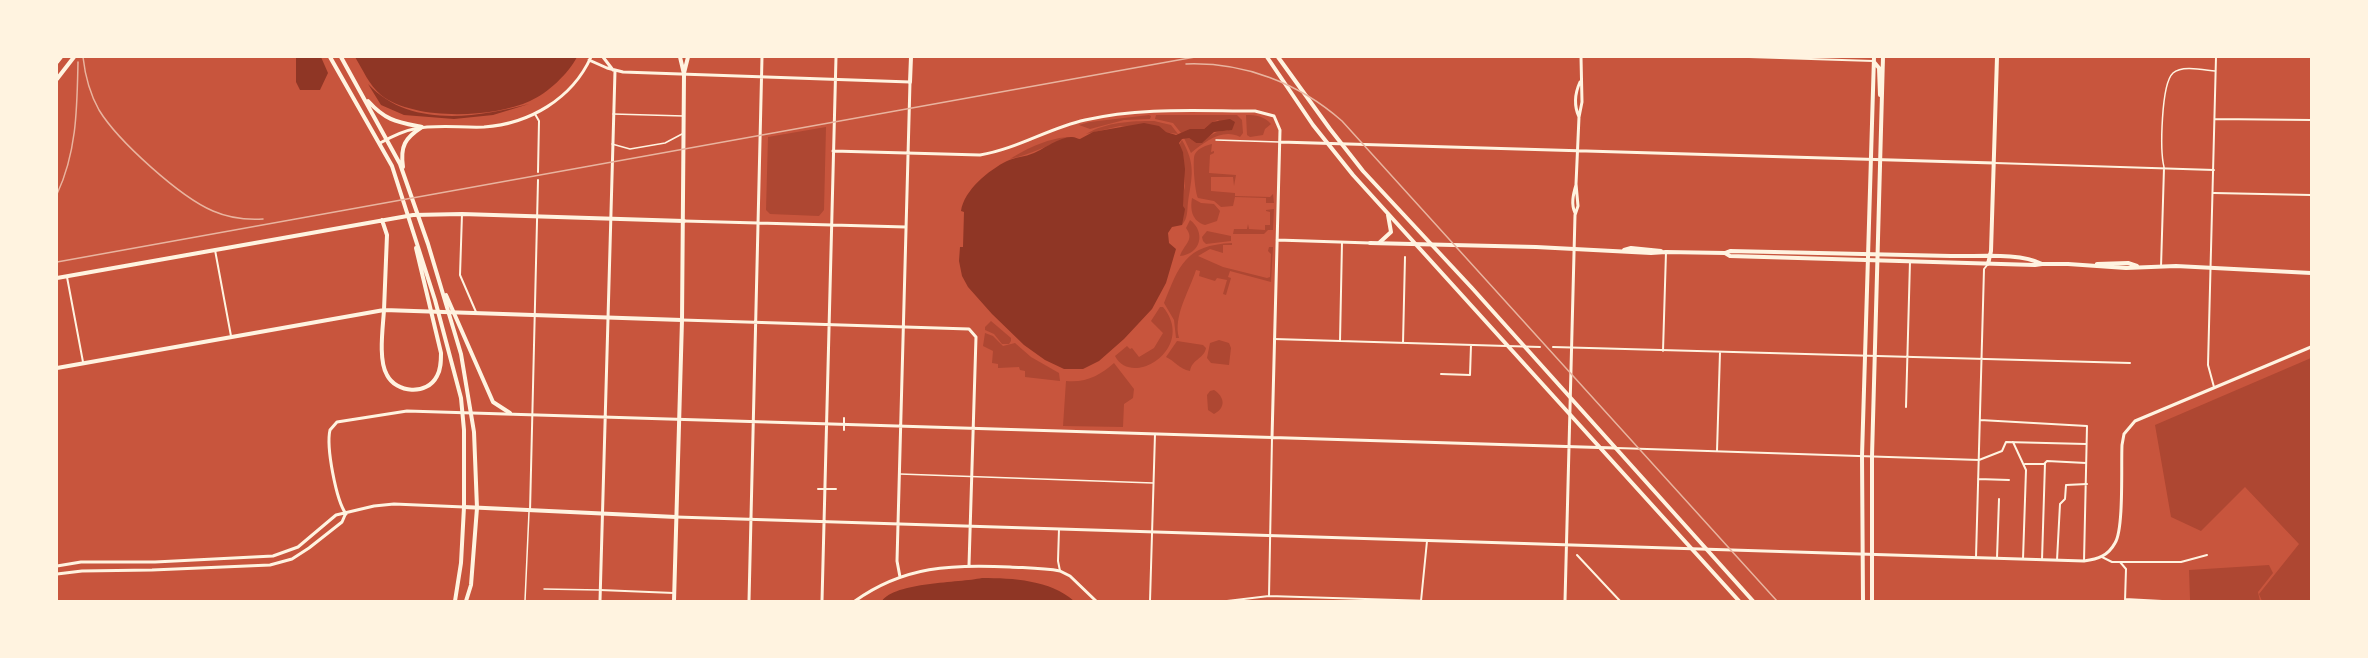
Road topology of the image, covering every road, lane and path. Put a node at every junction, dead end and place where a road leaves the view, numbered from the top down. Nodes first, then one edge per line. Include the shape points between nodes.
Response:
1 (61, 57) edge
2 (74, 57) edge
3 (330, 57) edge
4 (341, 57) edge
5 (603, 57) edge
6 (680, 57) edge
7 (688, 57) edge
8 (762, 57) edge
9 (836, 57) edge
10 (911, 57) edge
11 (1267, 57) edge
12 (1278, 57) edge
13 (1581, 57) edge
14 (1749, 57) edge
15 (1997, 57) edge
16 (2216, 57) edge
17 (1816, 58) edge
18 (1833, 58) edge
19 (1882, 58) edge
20 (590, 59) edge
21 (1874, 59) edge
22 (57, 62) edge
23 (615, 71) junction
24 (2216, 71) junction
25 (684, 74) junction
26 (762, 77) junction
27 (57, 79) edge
28 (835, 80) junction
29 (910, 82) junction
30 (363, 96) junction
31 (1882, 101) junction
32 (535, 114) junction
33 (612, 114) junction
34 (684, 117) junction
35 (2216, 119) junction
36 (2311, 120) edge
37 (422, 128) junction
38 (684, 132) junction
39 (387, 139) junction
40 (1216, 140) dead end
41 (380, 142) junction
42 (1280, 142) junction
43 (612, 144) junction
44 (1577, 150) junction
45 (833, 151) junction
46 (909, 153) junction
47 (1871, 159) junction
48 (1880, 160) junction
49 (1994, 163) junction
50 (2164, 168) junction
51 (2214, 170) junction
52 (537, 172) dead end
53 (404, 174) junction
54 (537, 180) dead end
55 (2214, 193) junction
56 (2311, 195) edge
57 (1387, 212) junction
58 (462, 214) junction
59 (536, 217) junction
60 (610, 219) junction
61 (382, 220) junction
62 (684, 221) junction
63 (758, 223) junction
64 (832, 225) junction
65 (906, 227) junction
66 (414, 235) junction
67 (1278, 240) junction
68 (1342, 242) junction
69 (1370, 243) joint
70 (1379, 243) junction
71 (1417, 244) junction
72 (1431, 244) junction
73 (1574, 249) junction
74 (215, 250) junction
75 (1666, 252) junction
76 (1725, 253) junction
77 (1868, 253) junction
78 (1878, 253) junction
79 (1406, 257) dead end
80 (1991, 257) junction
81 (1868, 260) junction
82 (1878, 261) junction
83 (1910, 261) junction
84 (1988, 264) junction
85 (2042, 264) junction
86 (2162, 267) junction
87 (2211, 268) junction
88 (2311, 273) edge
89 (67, 277) junction
90 (57, 278) edge
91 (439, 279) junction
92 (384, 310) junction
93 (476, 312) junction
94 (535, 314) junction
95 (607, 316) junction
96 (682, 320) junction
97 (755, 322) junction
98 (830, 324) junction
99 (903, 328) junction
100 (231, 337) junction
101 (1274, 339) junction
102 (1340, 340) junction
103 (1404, 343) junction
104 (1471, 345) junction
105 (1509, 346) junction
106 (1522, 346) junction
107 (1540, 347) dead end
108 (1553, 347) dead end
109 (2311, 347) edge
110 (1572, 348) junction
111 (1663, 351) junction
112 (1720, 352) junction
113 (1865, 357) junction
114 (1875, 357) junction
115 (1908, 358) junction
116 (1982, 360) junction
117 (83, 363) junction
118 (2130, 363) dead end
119 (57, 368) edge
120 (1442, 374) dead end
121 (2214, 387) junction
122 (1570, 399) junction
123 (1906, 407) dead end
124 (510, 413) junction
125 (532, 414) junction
126 (1570, 414) junction
127 (605, 416) junction
128 (844, 418) dead end
129 (680, 419) junction
130 (1980, 420) junction
131 (753, 421) junction
132 (827, 423) junction
133 (901, 426) junction
134 (973, 428) junction
135 (843, 430) dead end
136 (1155, 434) junction
137 (1272, 438) junction
138 (2013, 442) junction
139 (2086, 444) junction
140 (1569, 447) junction
141 (1602, 447) junction
142 (1615, 448) junction
143 (1717, 452) junction
144 (1862, 456) junction
145 (1872, 456) junction
146 (1979, 460) junction
147 (2045, 463) junction
148 (2086, 463) junction
149 (2024, 464) junction
150 (900, 474) junction
151 (971, 477) junction
152 (1978, 479) junction
153 (2009, 480) dead end
154 (1154, 483) junction
155 (2087, 484) junction
156 (818, 489) dead end
157 (836, 489) dead end
158 (1999, 499) dead end
159 (464, 507) junction
160 (477, 508) junction
161 (530, 511) junction
162 (346, 513) junction
163 (603, 514) junction
164 (676, 517) junction
165 (751, 520) junction
166 (825, 522) junction
167 (898, 525) junction
168 (970, 526) junction
169 (1059, 529) junction
170 (1152, 532) junction
171 (1270, 536) junction
172 (1427, 541) junction
173 (1567, 545) junction
174 (1691, 548) junction
175 (1705, 549) junction
176 (1864, 554) junction
177 (1873, 554) junction
178 (1578, 555) dead end
179 (2207, 555) dead end
180 (1976, 557) junction
181 (2102, 557) junction
182 (1997, 558) junction
183 (2023, 559) junction
184 (2042, 560) junction
185 (2057, 560) junction
186 (2084, 561) junction
187 (2120, 562) junction
188 (969, 565) junction
189 (57, 566) edge
190 (1060, 571) junction
191 (57, 574) edge
192 (900, 577) junction
193 (544, 589) dead end
194 (600, 590) junction
195 (674, 593) junction
196 (1269, 597) junction
197 (1341, 600) edge
198 (2125, 600) edge
199 (455, 601) edge
200 (466, 601) edge
201 (525, 601) edge
202 (600, 601) edge
203 (674, 601) edge
204 (748, 601) edge
205 (822, 601) edge
206 (855, 601) edge
207 (1096, 601) edge
208 (1150, 601) edge
209 (1227, 601) edge
210 (1421, 601) edge
211 (1429, 601) edge
212 (1565, 601) edge
213 (1620, 601) edge
214 (1739, 601) edge
215 (1753, 601) edge
216 (1863, 601) edge
217 (1872, 601) edge
218 (2162, 601) edge

1 - 22 main road
2 - 27 main road
3 - 41 main road
4 - 30 main road
5 - 23 street
6 - 25 main road
7 - 25 main road
8 - 26 street
9 - 28 street
10 - 29 main road
11 - 57 main road via 1335,153
12 - 72 main road via 1348,153
13 - 44 street
14 - 17 street
15 - 49 main road
16 - 24 street
17 - 18 street
18 - 21 street
19 - 31 main road
20 - 23 street
20 - 32 street via 565,93
21 - 31 main road via 1879,68
21 - 47 main road
23 - 25 street
23 - 33 street
24 - 35 street
24 - 50 lane via 2178,70 2169,79 2164,103
25 - 26 street
25 - 34 main road
26 - 28 street
26 - 63 street
28 - 29 street
28 - 45 street
29 - 46 street
30 - 37 main road via 391,121
30 - 39 main road
31 - 48 main road
32 - 37 street via 498,125
32 - 52 street via 539,121
33 - 34 lane
33 - 43 street
34 - 38 main road
35 - 36 street
35 - 51 street
37 - 39 street
37 - 53 main road via 405,140 401,149
38 - 43 lane via 664,143 630,148
38 - 62 main road
39 - 41 street
39 - 53 main road
40 - 42 lane
41 - 66 main road via 392,166
42 - 44 street
42 - 46 street via 1279,123 1266,113 1149,111 1083,120 980,155
42 - 67 street
43 - 60 street
44 - 47 street
44 - 73 street
45 - 46 street
45 - 64 street
46 - 65 street
47 - 48 street
47 - 77 main road
48 - 49 street
48 - 78 main road
49 - 50 street
49 - 80 main road
50 - 51 street
50 - 86 street
51 - 55 street
53 - 91 main road
54 - 59 street
55 - 56 street
55 - 87 street
57 - 70 main road via 1391,232
57 - 71 main road
58 - 59 main road
58 - 61 main road
58 - 93 street via 460,275
59 - 60 main road
59 - 94 street
60 - 62 main road
60 - 95 street
61 - 74 main road
61 - 92 main road via 387,235
62 - 63 street
62 - 96 main road
63 - 64 street
63 - 97 street
64 - 65 street
64 - 98 street
65 - 99 street
66 - 92 main road via 441,353 437,378 428,386 404,390 385,374
66 - 159 main road via 460,398
67 - 68 street
67 - 101 street
68 - 69 street
68 - 102 street
69 - 70 main road
70 - 71 main road
71 - 72 main road
71 - 105 main road
72 - 73 main road
72 - 106 main road
73 - 75 main road
73 - 110 street
74 - 89 main road
74 - 100 street
75 - 76 main road
75 - 111 street
76 - 77 main road
76 - 81 main road
77 - 78 main road
77 - 81 main road
78 - 80 main road
78 - 82 main road
79 - 103 street
80 - 84 main road
80 - 85 main road via 2035,260
81 - 82 main road
81 - 113 main road
82 - 83 main road
82 - 114 main road
83 - 84 main road
83 - 115 street
84 - 85 main road
84 - 116 street via 1984,269
85 - 86 main road via 2106,262
86 - 87 main road
87 - 88 main road
87 - 121 street via 2209,372
89 - 90 main road
89 - 117 street
91 - 124 main road via 493,402
91 - 160 main road via 469,395
92 - 93 main road
92 - 100 main road
93 - 94 main road
94 - 95 main road
94 - 125 street
95 - 96 main road
95 - 127 street
96 - 97 street
96 - 129 main road
97 - 98 street
97 - 131 street
98 - 99 street
98 - 132 street
99 - 133 street
99 - 134 street via 967,329 974,333
100 - 117 main road
101 - 102 street
101 - 137 street
102 - 103 street
103 - 104 street
104 - 105 street
104 - 120 street via 1470,375
105 - 106 street
105 - 126 main road
106 - 107 street
106 - 122 main road
108 - 110 street
109 - 121 street
110 - 111 street
110 - 122 street
111 - 112 street
112 - 113 street
112 - 143 street
113 - 114 street
113 - 144 main road
114 - 115 street
114 - 145 main road
115 - 116 street
115 - 123 street
116 - 118 street
116 - 130 street
117 - 119 main road
121 - 181 street via 2135,421 2124,434 2118,536
122 - 126 street
122 - 142 main road
124 - 125 street
124 - 162 street via 407,411 337,422 329,433 340,505
125 - 127 street
125 - 161 street
126 - 140 street
126 - 141 main road
127 - 129 street
127 - 163 street
128 - 135 street
129 - 131 street
129 - 164 main road
130 - 139 street via 2085,424
130 - 146 street
131 - 132 street
131 - 165 street
132 - 133 street
132 - 166 street
133 - 134 street
133 - 150 street
134 - 136 street
134 - 151 street
136 - 137 street
136 - 154 street
137 - 140 street
137 - 171 street
138 - 139 street
138 - 146 street via 2007,442 2002,452
138 - 149 street
139 - 148 street
140 - 141 street
140 - 173 street
141 - 142 street
141 - 174 main road
142 - 143 street
142 - 175 main road
143 - 144 street
144 - 145 street
144 - 176 main road
145 - 146 street
145 - 177 main road
146 - 152 street
147 - 148 street
147 - 149 street
147 - 184 street
148 - 155 street
149 - 183 street
150 - 151 lane
150 - 167 street
151 - 154 lane
151 - 168 street
152 - 153 street
152 - 180 street
154 - 170 street
155 - 185 street via 2066,485 2065,499 2060,504
155 - 186 street
156 - 157 street
158 - 182 street
159 - 160 main road
159 - 162 street via 394,504
159 - 199 main road
160 - 161 main road
160 - 200 main road via 471,585
161 - 163 main road
161 - 201 lane
162 - 189 street via 336,515 298,547 278,555
162 - 191 street via 342,522 309,549 274,564
163 - 164 main road
163 - 194 street
164 - 165 street
164 - 195 main road
165 - 166 street
165 - 204 street
166 - 167 street
166 - 205 street
167 - 168 street
167 - 192 street
168 - 169 street
168 - 188 street
169 - 170 street
169 - 190 street
170 - 171 street
170 - 208 street
171 - 172 street
171 - 196 street
172 - 173 street
172 - 210 street
173 - 174 street
173 - 212 street
174 - 175 street
174 - 214 main road
175 - 176 street
175 - 215 main road
176 - 177 street
176 - 216 main road
177 - 180 street
177 - 217 main road
178 - 213 street
179 - 187 street via 2181,561
180 - 182 street
181 - 186 street
181 - 187 street
182 - 183 street
183 - 184 street
184 - 185 street
185 - 186 street
187 - 198 street via 2126,569
188 - 190 street
188 - 192 street
190 - 207 street
192 - 206 street
193 - 194 lane
194 - 195 street
194 - 202 street
195 - 203 main road
196 - 197 street
196 - 209 street
197 - 210 street
198 - 218 street
210 - 211 street

